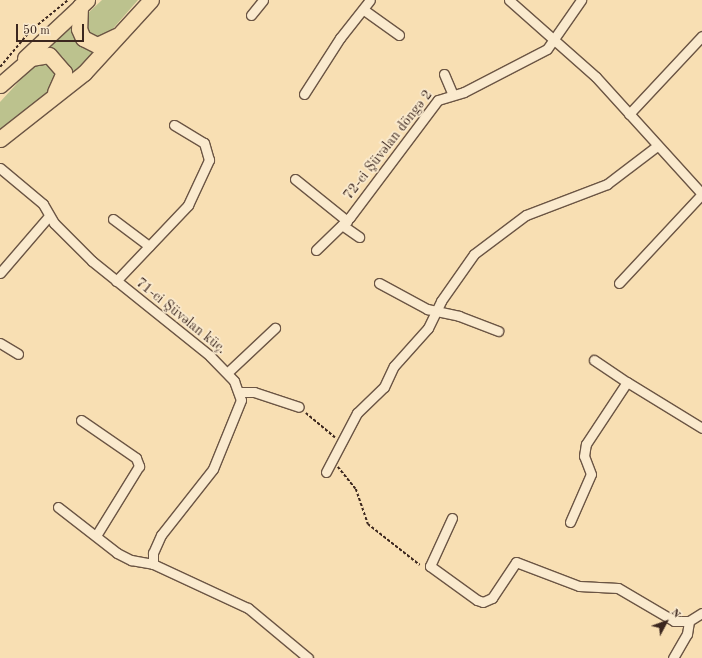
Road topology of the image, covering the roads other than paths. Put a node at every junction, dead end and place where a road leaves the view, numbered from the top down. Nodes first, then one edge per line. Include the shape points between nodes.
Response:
1 (151, 0) edge
2 (263, 0) edge
3 (370, 0) edge
4 (509, 0) edge
5 (582, 0) edge
6 (77, 1) edge
7 (364, 10) junction
8 (252, 15) dead end
9 (131, 24) junction
10 (399, 36) dead end
11 (702, 36) edge
12 (555, 39) junction
13 (444, 74) dead end
14 (0, 86) edge
15 (452, 93) junction
16 (304, 94) dead end
17 (629, 114) junction
18 (28, 118) junction
19 (174, 125) dead end
20 (0, 139) edge
21 (657, 146) junction
22 (0, 168) edge
23 (295, 179) dead end
24 (702, 194) edge
25 (49, 216) junction
26 (113, 219) dead end
27 (344, 223) junction
28 (359, 237) dead end
29 (149, 246) junction
30 (316, 250) dead end
31 (0, 274) edge
32 (116, 281) junction
33 (379, 283) dead end
34 (619, 283) dead end
35 (436, 311) junction
36 (275, 328) dead end
37 (498, 331) dead end
38 (0, 343) edge
39 (18, 354) dead end
40 (594, 360) dead end
41 (227, 373) junction
42 (627, 382) junction
43 (240, 392) junction
44 (299, 407) road end
45 (81, 420) dead end
46 (702, 428) edge
47 (326, 472) dead end
48 (58, 507) dead end
49 (452, 518) dead end
50 (570, 522) dead end
51 (97, 534) junction
52 (153, 564) junction
53 (702, 613) edge
54 (689, 621) junction
55 (308, 658) edge
56 (673, 658) edge

1 - 9 main road
2 - 8 street
3 - 7 street
4 - 12 street
5 - 12 street, 72-ci Şüvəlan döngə 2
6 - 9 main road via 79,30 90,43 104,44
6 - 14 main road
7 - 10 street
7 - 16 street via 340,38
9 - 18 main road via 84,73
11 - 17 street
12 - 15 street, 72-ci Şüvəlan döngə 2 via 539,55 464,92
12 - 17 street via 592,72
13 - 15 street
14 - 18 main road via 40,54 49,55 62,65 64,79 59,88
15 - 27 street, 72-ci Şüvəlan döngə 2 via 438,100
17 - 21 street
18 - 20 main road
19 - 29 street via 204,144 209,160 188,205
21 - 24 street
21 - 35 street via 607,184 526,215 505,229 474,254
22 - 25 street, 71-ci Şüvəlan küç. via 43,204
23 - 27 street
24 - 34 street
25 - 31 street
25 - 32 street, 71-ci Şüvəlan küç.
26 - 29 street
27 - 28 street
27 - 30 street, 72-ci Şüvəlan döngə 2
29 - 32 street
32 - 41 street, 71-ci Şüvəlan küç. via 210,356
33 - 35 street via 417,305
35 - 37 street
35 - 47 street via 432,322 394,366 384,387 357,413
36 - 41 street
38 - 39 street
40 - 42 street
41 - 43 street, 71-ci Şüvəlan küç.
42 - 46 street
42 - 50 street via 583,450 591,474
43 - 44 street via 254,392
43 - 52 street via 239,405 213,469 161,535 153,553
45 - 51 street via 136,458 139,466
48 - 51 street
49 - 54 street via 430,566 484,602 496,594 516,562 579,586 618,588 674,621
51 - 52 street via 131,560
52 - 55 street via 248,608
53 - 54 street
54 - 56 street via 687,634

